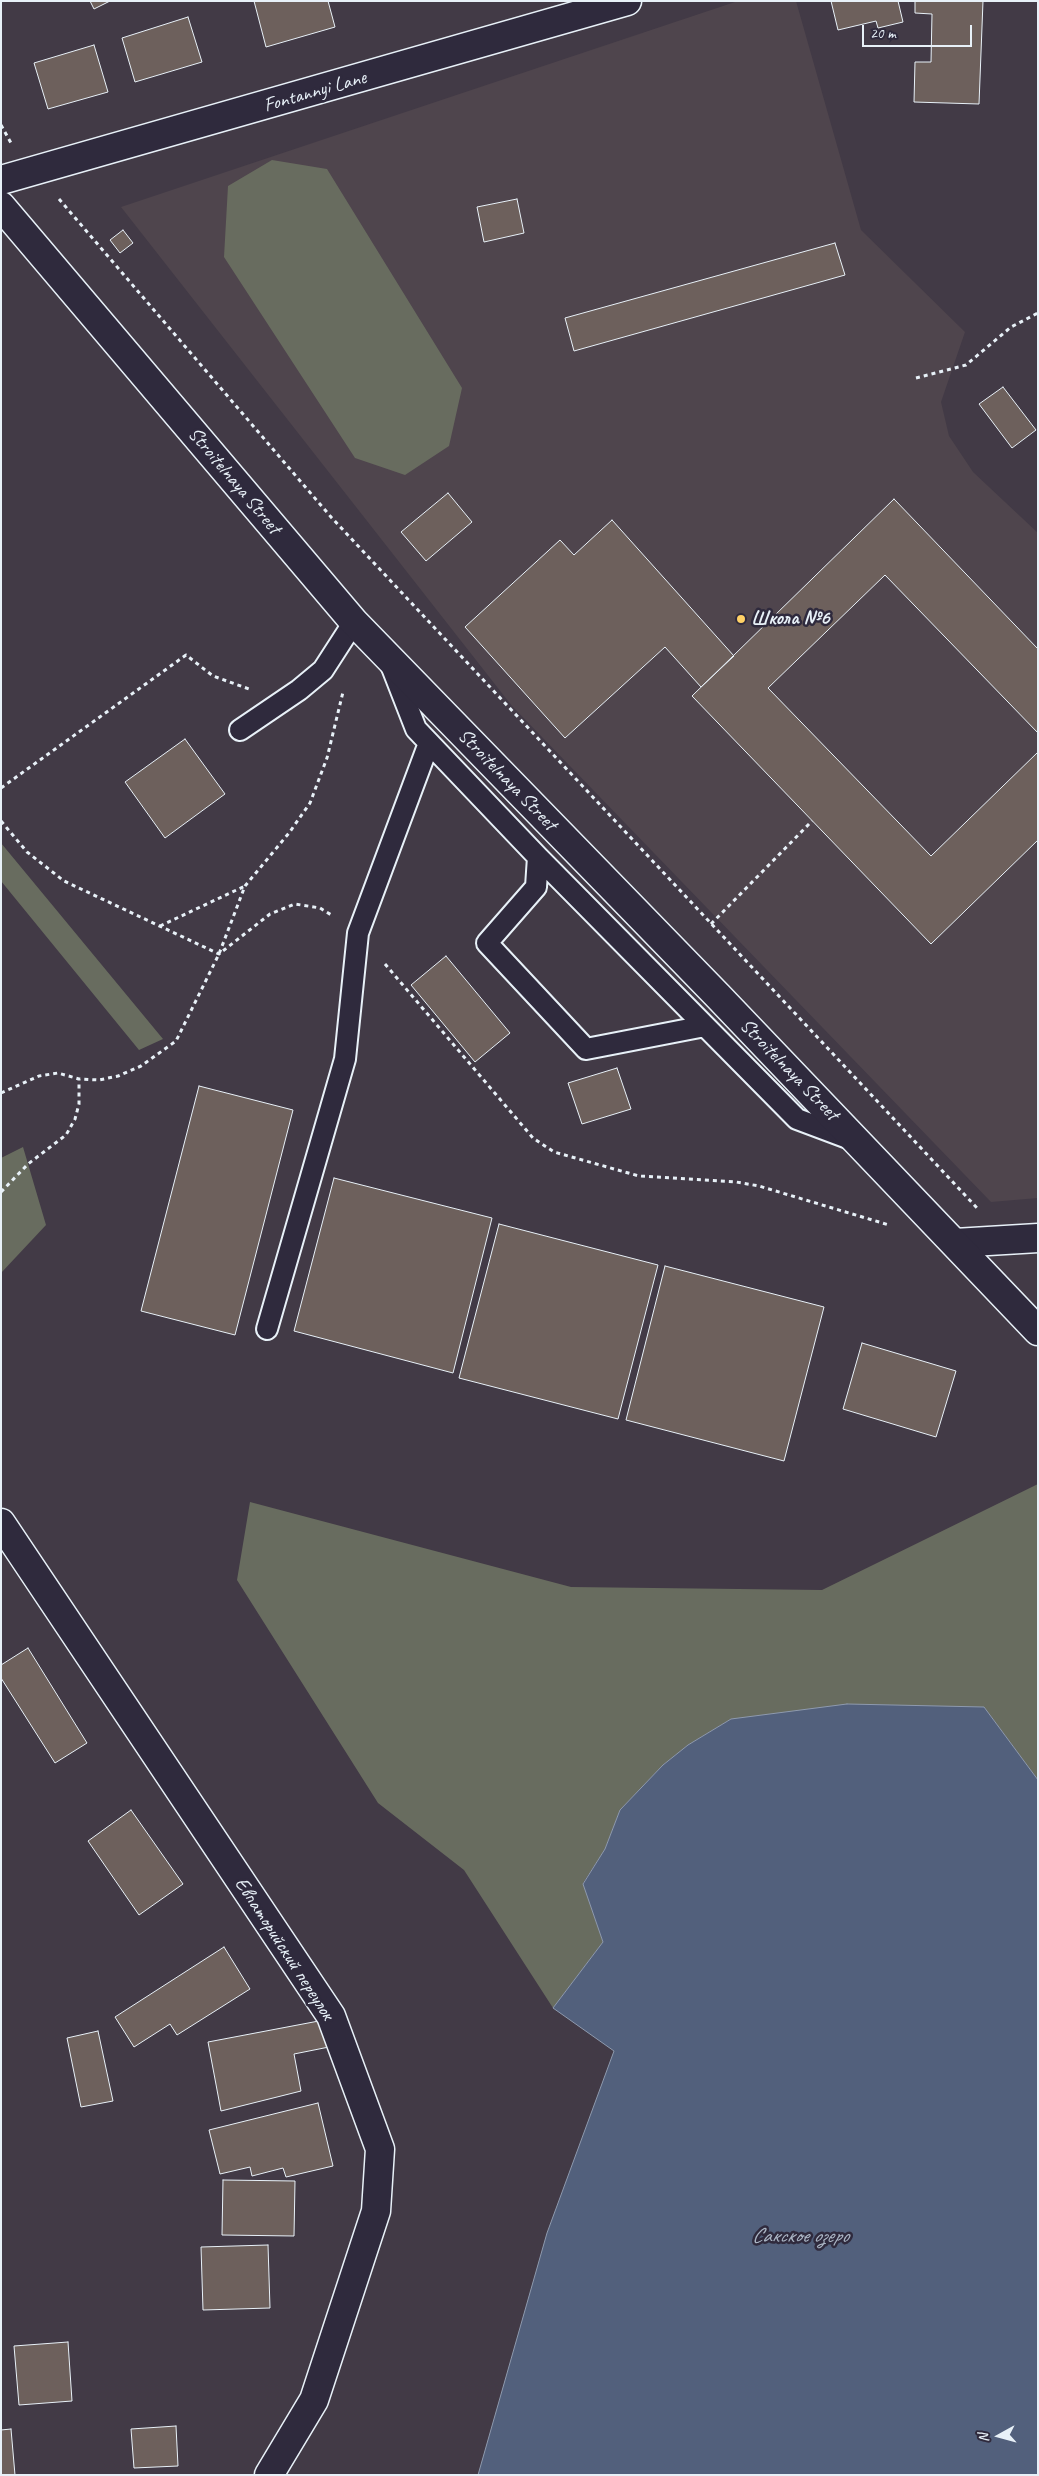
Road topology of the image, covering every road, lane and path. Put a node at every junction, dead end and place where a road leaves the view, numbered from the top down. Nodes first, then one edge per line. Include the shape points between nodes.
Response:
1 (627, 1) edge
2 (1, 125) edge
3 (9, 142) dead end
4 (35, 170) junction
5 (1, 180) edge
6 (1, 206) edge
7 (1038, 313) edge
8 (916, 378) dead end
9 (354, 622) junction
10 (388, 657) junction
11 (345, 684) dead end
12 (299, 690) junction
13 (240, 730) dead end
14 (429, 743) junction
15 (1, 788) edge
16 (1, 821) edge
17 (812, 821) dead end
18 (538, 857) junction
19 (246, 886) junction
20 (712, 924) junction
21 (160, 926) junction
22 (358, 933) junction
23 (219, 954) junction
24 (705, 1026) junction
25 (79, 1079) junction
26 (1, 1092) edge
27 (857, 1141) junction
28 (1, 1192) edge
29 (982, 1213) dead end
30 (898, 1227) dead end
31 (1038, 1238) edge
32 (955, 1243) junction
33 (267, 1329) dead end
34 (1038, 1331) edge
35 (1, 1523) edge
36 (270, 2475) edge

1 - 4 street, Fontannyi Lane
2 - 3 path
4 - 5 street, Fontannyi Lane
4 - 20 path via 331,517
6 - 9 street, Stroitelnaya Street
7 - 8 path via 1011,327 966,365
9 - 10 street, Stroitelnaya Street
9 - 12 lane via 323,670
10 - 14 lane via 416,729
10 - 27 street, Stroitelnaya Street
11 - 19 path via 327,758 310,803
12 - 13 lane
12 - 15 path via 250,690 213,676 186,655
14 - 18 lane
14 - 22 lane
16 - 21 path via 27,852 64,881
17 - 20 path
18 - 24 lane
18 - 24 lane via 536,887 487,943 586,1049
19 - 21 path
19 - 23 path
20 - 29 path
21 - 23 path
22 - 23 path via 320,908 295,904 270,914
22 - 30 path via 534,1138 554,1152 639,1176 759,1186
22 - 33 lane via 345,1059
23 - 25 path via 176,1042 141,1066 118,1076 99,1080
24 - 27 lane via 797,1119
25 - 26 path via 58,1073 39,1076
25 - 28 path via 80,1104 66,1135 28,1164
27 - 32 street, Stroitelnaya Street
31 - 32 street
32 - 34 street, Stroitelnaya Street
35 - 36 street, Евпаторийский переулок via 331,2016 380,2149 376,2211 314,2400

